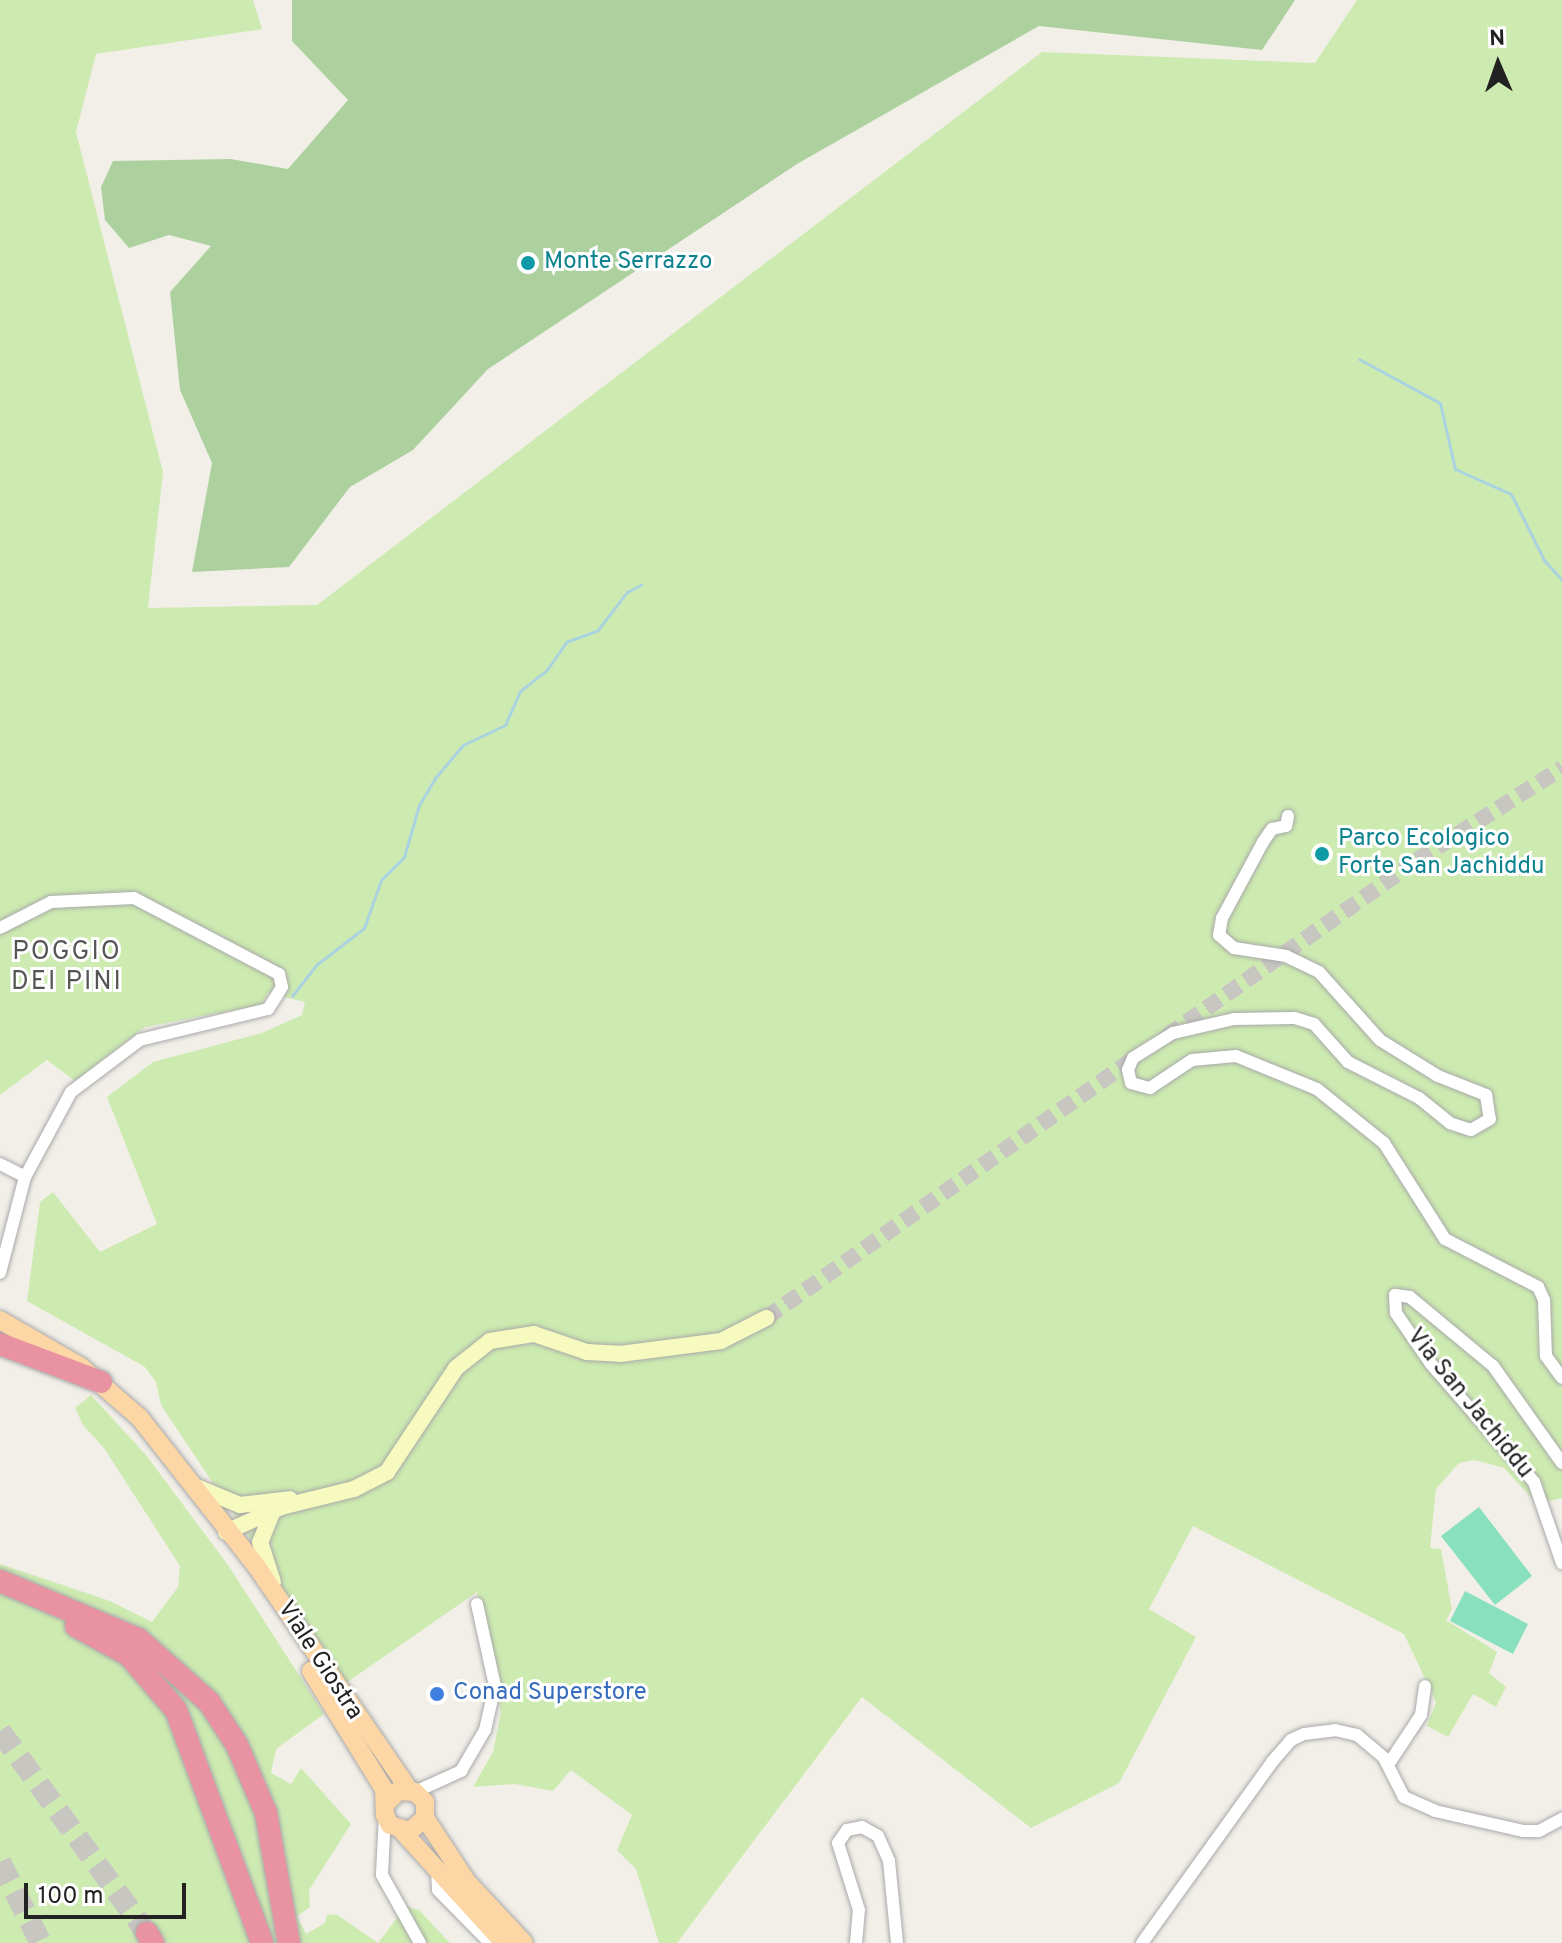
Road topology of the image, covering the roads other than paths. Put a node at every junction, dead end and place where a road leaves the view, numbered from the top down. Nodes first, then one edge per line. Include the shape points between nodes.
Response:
1 (1288, 816) dead end
2 (0, 928) edge
3 (0, 1164) edge
4 (25, 1177) junction
5 (0, 1273) edge
6 (766, 1318) tunnel mouth
7 (0, 1320) edge
8 (0, 1344) edge
9 (1562, 1378) edge
10 (101, 1382) junction
11 (1562, 1463) edge
12 (191, 1484) junction
13 (315, 1498) junction
14 (256, 1504) junction
15 (272, 1513) junction
16 (226, 1532) junction
17 (1562, 1563) edge
18 (0, 1581) edge
19 (0, 1598) edge
20 (477, 1604) dead end
21 (51, 1611) junction
22 (289, 1616) junction
23 (1425, 1686) dead end
24 (1388, 1765) junction
25 (445, 1782) junction
26 (412, 1791) junction
27 (385, 1810) junction
28 (426, 1814) junction
29 (1562, 1819) edge
30 (401, 1831) junction
31 (380, 1850) junction
32 (437, 1867) junction
33 (262, 1943) edge
34 (289, 1943) edge
35 (420, 1943) edge
36 (490, 1943) edge
37 (504, 1943) edge
38 (524, 1943) edge
39 (856, 1943) edge
40 (897, 1943) edge
41 (1142, 1943) edge

1 - 9 street via 1286,826 1272,829 1263,842 1222,918 1219,935 1234,948 1286,956 1319,972 1380,1040 1438,1076 1486,1095 1490,1119 1471,1130 1450,1123 1419,1098 1348,1062 1314,1024 1294,1018 1234,1019 1173,1033 1133,1058 1128,1070 1131,1083 1150,1088 1192,1060 1236,1056 1317,1089 1384,1143 1445,1239 1538,1287 1544,1300 1546,1356
2 - 4 street via 51,902 134,898 279,974 282,987 268,1009 140,1040 71,1092
3 - 4 street
4 - 5 street
6 - 13 main road via 721,1341 620,1354 587,1352 534,1334 490,1341 456,1368 387,1472 354,1489
7 - 10 main road, Viale Giostra
8 - 10 highway
10 - 12 main road, Viale Giostra via 139,1417
11 - 17 street, Via San Jachiddu via 1493,1366 1410,1297 1395,1295 1396,1313 1431,1364 1534,1482
12 - 14 main road via 230,1503
12 - 16 main road, Viale Giostra
13 - 14 main road
13 - 15 main road
14 - 16 main road via 241,1512
15 - 16 main road
15 - 22 main road via 260,1542
16 - 22 main road, Viale Giostra
16 - 27 main road, Viale Giostra via 377,1777
18 - 21 highway
19 - 21 highway
20 - 25 street via 494,1701 472,1757
21 - 33 highway via 106,1639 152,1677 183,1722
21 - 34 highway via 138,1639 186,1676 219,1714 266,1813
22 - 26 main road, Viale Giostra
23 - 24 street via 1421,1715
24 - 29 street via 1404,1797 1435,1811 1523,1831 1539,1831
24 - 41 street via 1374,1747 1350,1732 1294,1738
25 - 26 street
25 - 28 street
26 - 27 main road via 398,1791
26 - 28 main road
27 - 30 main road
27 - 31 street
28 - 30 main road via 417,1828
28 - 38 main road via 458,1871
30 - 31 street
30 - 32 main road
31 - 35 street via 384,1881
32 - 36 street via 438,1890
32 - 37 main road
39 - 40 street via 857,1903 838,1851 843,1833 862,1827 878,1836 889,1861

